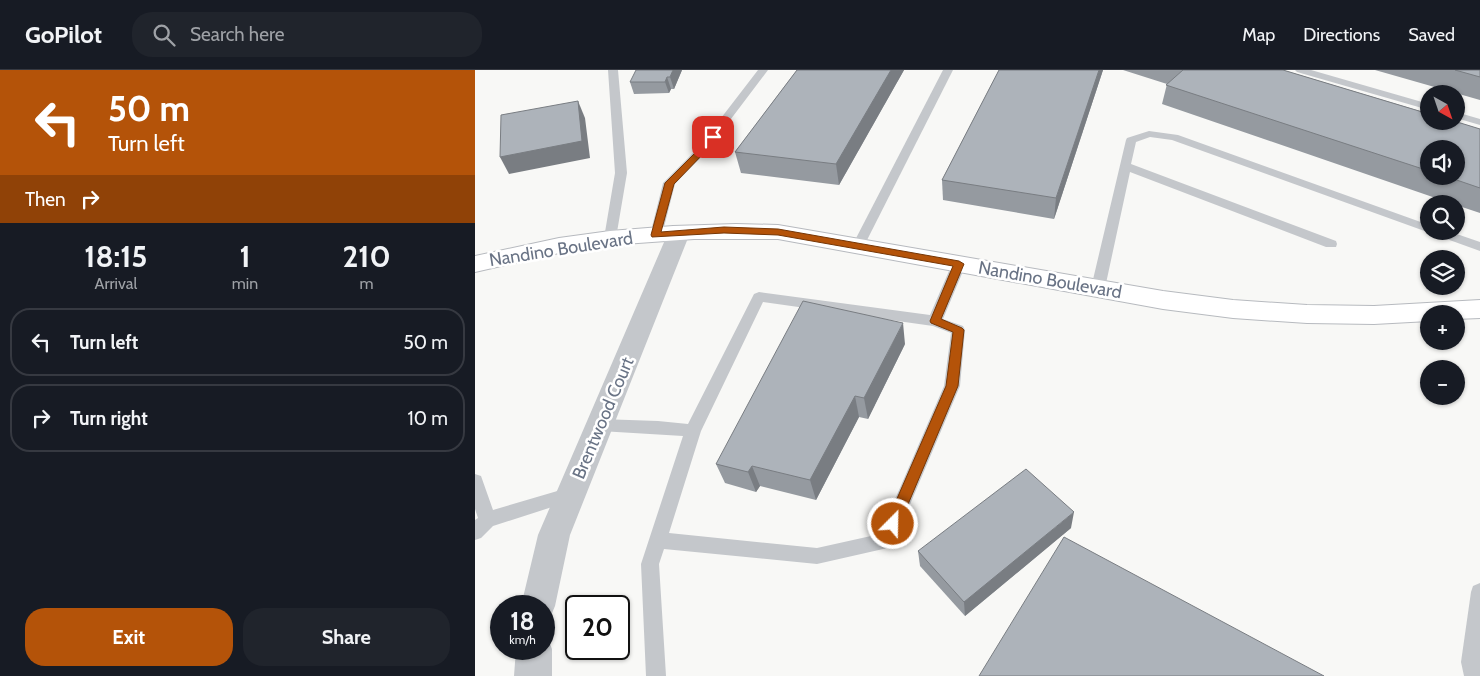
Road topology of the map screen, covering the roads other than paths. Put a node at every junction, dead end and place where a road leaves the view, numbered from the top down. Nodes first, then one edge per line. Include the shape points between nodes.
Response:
1 (613, 70) edge
2 (763, 70) edge
3 (948, 70) edge
4 (1299, 70) edge
5 (1420, 104) edge
6 (1465, 118) edge
7 (1480, 122) edge
8 (1125, 166) junction
9 (1420, 226) edge
10 (667, 234) junction
11 (609, 238) junction
12 (1460, 240) edge
13 (1331, 244) dead end
14 (858, 246) junction
15 (1480, 247) edge
16 (475, 264) edge
17 (959, 264) junction
18 (1098, 288) junction
19 (1480, 309) edge
20 (935, 321) junction
21 (600, 425) junction
22 (693, 431) junction
23 (475, 481) edge
24 (571, 494) junction
25 (481, 526) edge
26 (659, 540) junction
27 (1480, 592) edge
28 (540, 595) edge
29 (534, 660) edge
30 (533, 676) edge
31 (657, 676) edge
32 (1474, 676) edge

1 - 11 lane via 621,173
2 - 10 lane via 703,150 669,183
3 - 14 lane
4 - 5 lane
6 - 7 lane
8 - 9 lane via 1131,140 1149,134 1174,137
8 - 13 lane
8 - 18 lane
10 - 11 street, Nandino Boulevard
10 - 14 street, Nandino Boulevard via 724,230 778,232
10 - 21 street, Brentwood Court
11 - 16 street, Nandino Boulevard
12 - 15 lane
14 - 17 street, Nandino Boulevard
17 - 18 street, Nandino Boulevard
17 - 20 lane
18 - 19 street, Nandino Boulevard via 1233,309 1307,314 1374,315
20 - 22 lane via 759,297
20 - 26 lane via 958,330 952,386 886,541 817,556
21 - 22 lane
21 - 24 street, Brentwood Court
22 - 26 lane
23 - 25 lane
24 - 25 lane
24 - 28 street, Brentwood Court via 554,535
26 - 31 lane via 651,564
27 - 32 lane via 1471,662
29 - 30 street

